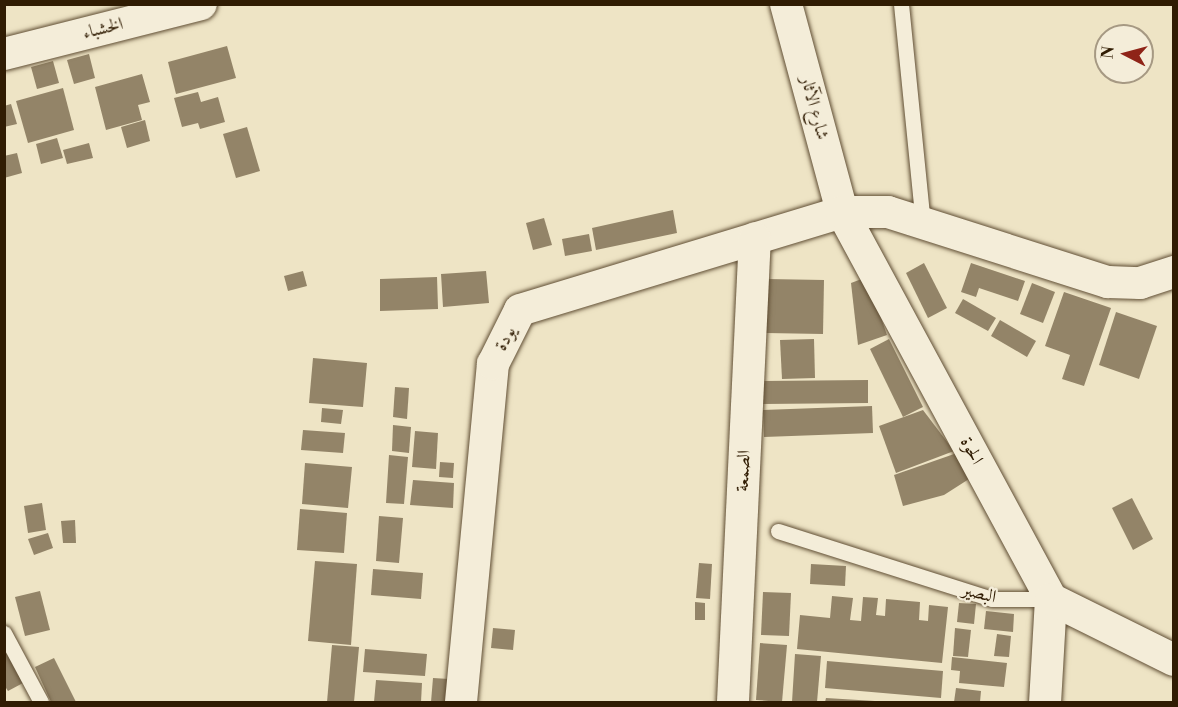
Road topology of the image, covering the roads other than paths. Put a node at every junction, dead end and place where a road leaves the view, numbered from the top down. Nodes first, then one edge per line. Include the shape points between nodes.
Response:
1 (201, 4) edge
2 (786, 4) edge
3 (901, 4) edge
4 (4, 54) edge
5 (842, 212) junction
6 (923, 223) junction
7 (755, 239) junction
8 (1173, 272) edge
9 (778, 531) dead end
10 (1051, 599) junction
11 (4, 633) edge
12 (1173, 660) edge
13 (41, 702) edge
14 (461, 702) edge
15 (734, 702) edge
16 (1045, 702) edge

1 - 4 street, الخشباء
2 - 5 street, شارع الآثار
3 - 6 lane
5 - 6 street, يودة via 888,212
5 - 7 street, يودة
5 - 10 street, الحوة
6 - 8 street, يودة via 1108,282 1140,283
7 - 14 street, يودة via 520,310 493,364 484,424
7 - 15 street, الصمعة
9 - 10 lane, البصير via 992,599
10 - 12 street, البصير
10 - 16 street
11 - 13 lane

